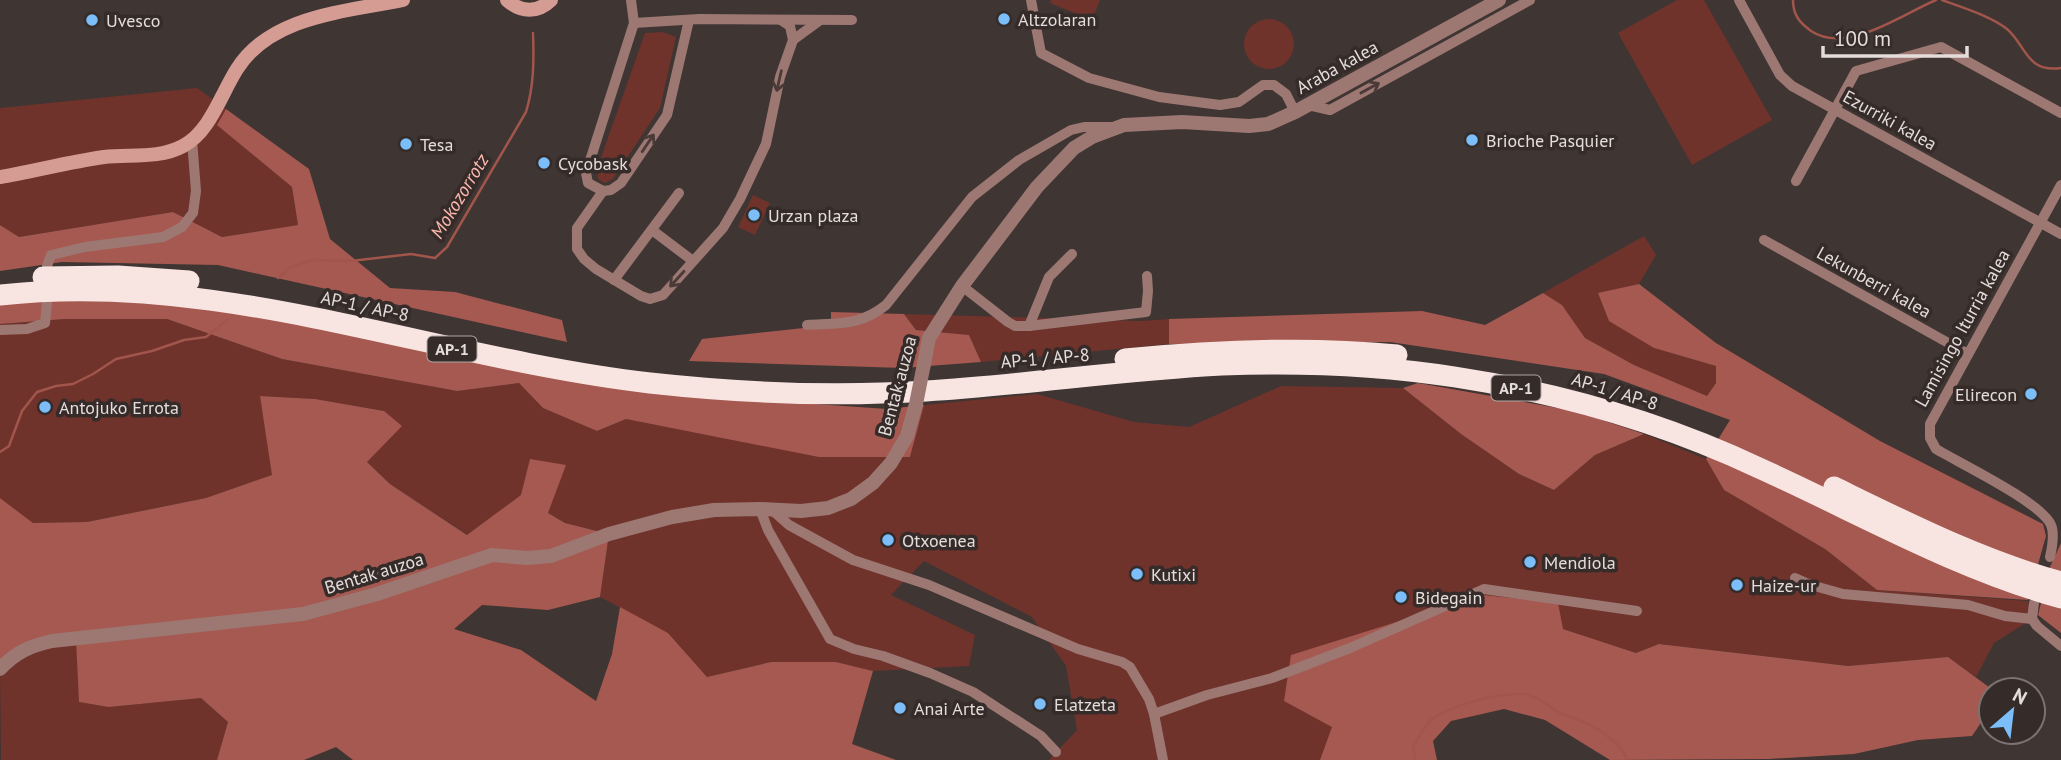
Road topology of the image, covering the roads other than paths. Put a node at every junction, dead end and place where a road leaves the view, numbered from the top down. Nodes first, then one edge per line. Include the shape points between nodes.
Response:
1 (403, 0) edge
2 (507, 0) edge
3 (551, 0) edge
4 (631, 0) edge
5 (1031, 0) edge
6 (1530, 0) edge
7 (1739, 0) edge
8 (1490, 2) edge
9 (689, 20) junction
10 (781, 20) junction
11 (819, 20) junction
12 (852, 20) dead end
13 (635, 23) junction
14 (793, 40) junction
15 (1301, 108) junction
16 (1835, 109) junction
17 (2061, 113) edge
18 (1114, 127) junction
19 (192, 140) junction
20 (0, 177) edge
21 (1796, 181) dead end
22 (2061, 185) edge
23 (603, 191) junction
24 (679, 193) dead end
25 (2040, 223) junction
26 (652, 230) junction
27 (2061, 234) edge
28 (1764, 240) dead end
29 (1072, 254) dead end
30 (693, 261) junction
31 (47, 266) dead end
32 (1147, 276) dead end
33 (0, 280) edge
34 (614, 280) junction
35 (962, 286) junction
36 (0, 295) edge
37 (47, 303) dead end
38 (807, 325) dead end
39 (1029, 326) junction
40 (0, 330) edge
41 (1968, 354) junction
42 (765, 509) junction
43 (2050, 557) dead end
44 (1795, 578) dead end
45 (2061, 582) edge
46 (2061, 598) edge
47 (2034, 603) dead end
48 (1637, 611) dead end
49 (2032, 619) junction
50 (2061, 646) edge
51 (0, 669) edge
52 (1154, 714) junction
53 (1056, 752) dead end
54 (1163, 760) edge

1 - 19 main road via 309,20 264,40 238,68
2 - 3 main road via 526,10 541,8
4 - 13 street
5 - 15 street, Araba kalea via 1041,53 1089,78 1159,97 1220,105 1239,103 1263,85 1274,85
15 -> 6 street via 1330,110
7 - 16 street, Ezurriki kalea via 1780,75
8 - 15 street, Araba kalea
9 - 10 street
9 - 13 street
23 -> 9 street via 621,183 667,115
10 - 11 street
10 - 14 street via 790,26
11 - 12 street
11 - 14 street
13 - 23 street via 586,173 588,183
14 -> 30 street via 766,144 728,222
15 - 18 street, Bentak auzoa via 1268,124 1249,126 1182,122
16 - 17 street via 1856,72 1941,47
16 - 21 street
16 - 25 street, Ezurriki kalea
18 - 35 street, Bentak auzoa via 1074,148 1037,187
18 - 38 street, Bentak auzoa via 1071,130 1019,160 972,197 886,305 872,316 850,323
19 - 20 main road via 168,152 95,159
19 - 31 street via 196,191 193,214 182,227 163,237 51,255
22 - 25 street, Lamisingo Iturria kalea
23 - 34 street via 577,228 575,240 584,260
24 - 26 street
25 - 27 street, Ezurriki kalea
25 - 41 street, Lamisingo Iturria kalea
26 - 30 street
26 - 34 street
28 - 41 street, Lekunberri kalea
29 - 39 street via 1049,277
30 -> 34 street via 656,298 641,296
32 - 39 street via 1146,312
33 - 45 highway, AP-1 / AP-8 / AP-1 via 83,276 188,281 557,355 743,376 906,378 1259,349 1352,351 1458,362 1574,386 1675,418 1760,452 1952,544
35 - 39 street via 1008,322
35 - 42 street, Bentak auzoa, bridge via 929,338 907,436 891,463 851,499 828,508
36 - 46 highway, AP-1 / AP-8 / AP-1 via 83,290 187,296 554,369 730,390 906,392 1259,364 1364,367 1455,377 1570,400 1682,436 1946,557
37 - 40 street via 45,323
41 - 43 street, Lamisingo Iturria kalea via 1930,424 1930,438 1936,450 2038,508 2052,525
42 - 51 street, Bentak auzoa via 672,517 551,556 492,555 303,614 52,641 28,647
42 - 52 street via 853,560 929,585 1078,649 1122,662 1142,685
42 - 53 street via 768,530 830,639 973,692 1041,736
44 - 49 street via 1843,594 1968,605
47 - 49 street
48 - 52 street via 1484,589 1272,678
49 - 50 street
52 - 54 street

